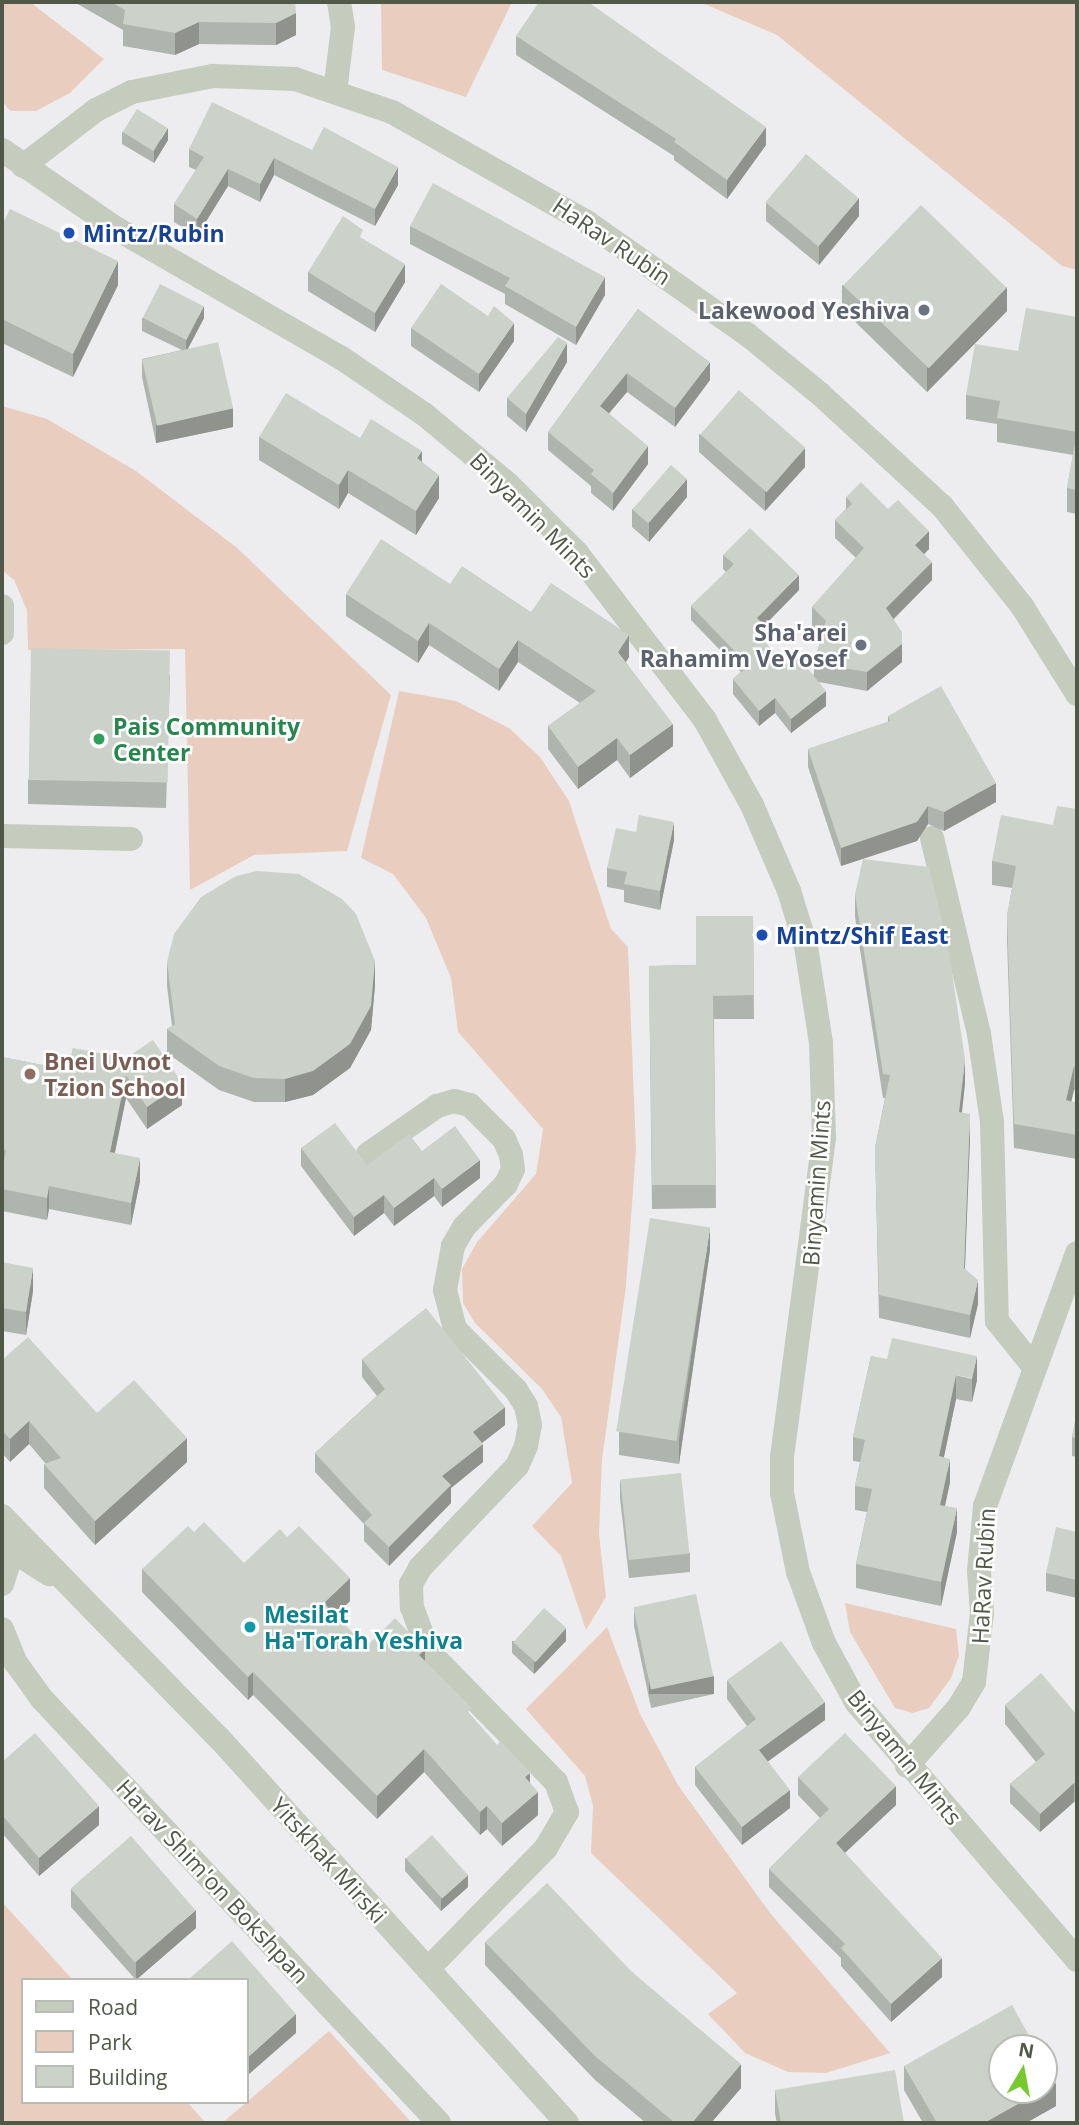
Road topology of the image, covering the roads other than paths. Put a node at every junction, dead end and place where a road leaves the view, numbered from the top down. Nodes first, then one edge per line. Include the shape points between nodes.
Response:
1 (338, 2) edge
2 (335, 92) junction
3 (2, 150) edge
4 (23, 166) junction
5 (2, 606) edge
6 (2, 633) edge
7 (1077, 694) edge
8 (2, 836) edge
9 (932, 838) dead end
10 (131, 839) dead end
11 (368, 1154) dead end
12 (1077, 1253) edge
13 (1034, 1367) junction
14 (2, 1516) edge
15 (7, 1548) edge
16 (2, 1584) edge
17 (88, 1599) junction
18 (2, 1629) edge
19 (907, 1766) junction
20 (1073, 1958) edge
21 (428, 1969) junction
22 (439, 2123) edge
23 (567, 2123) edge

1 - 2 street via 343,27
2 - 4 street, HaRav Rubin via 260,75 214,76 132,92 96,110
2 - 7 street, HaRav Rubin via 392,112 525,184 589,223 748,335 881,447 942,506 1021,606
3 - 4 street, Binyamin Mints
4 - 19 street, Binyamin Mints via 117,229 379,381 468,450 585,563 705,720 737,777 789,891 806,946 821,1043 824,1138 782,1457 788,1530 824,1643 856,1702
5 - 6 street
8 - 10 street
9 - 13 street via 979,1034 992,1122 997,1321
11 - 21 street via 437,1106 454,1101 470,1105 504,1139 511,1155 513,1169 506,1184 464,1227 453,1247 445,1290 455,1329 526,1406 530,1425 526,1446 517,1466 420,1568 411,1584 412,1606 428,1651 556,1782 567,1812 546,1849
12 - 13 street, HaRav Rubin
13 - 19 street, HaRav Rubin via 985,1506 979,1571 982,1614 974,1682 959,1707
14 - 17 street, Yitskhak Mirski
15 - 16 street
15 - 17 street, Yitskhak Mirski
17 - 21 street, Yitskhak Mirski
18 - 22 street, Harav Shim'on Bokshpan via 16,1663 42,1699
19 - 20 street, Binyamin Mints
21 - 23 street, Yitskhak Mirski

